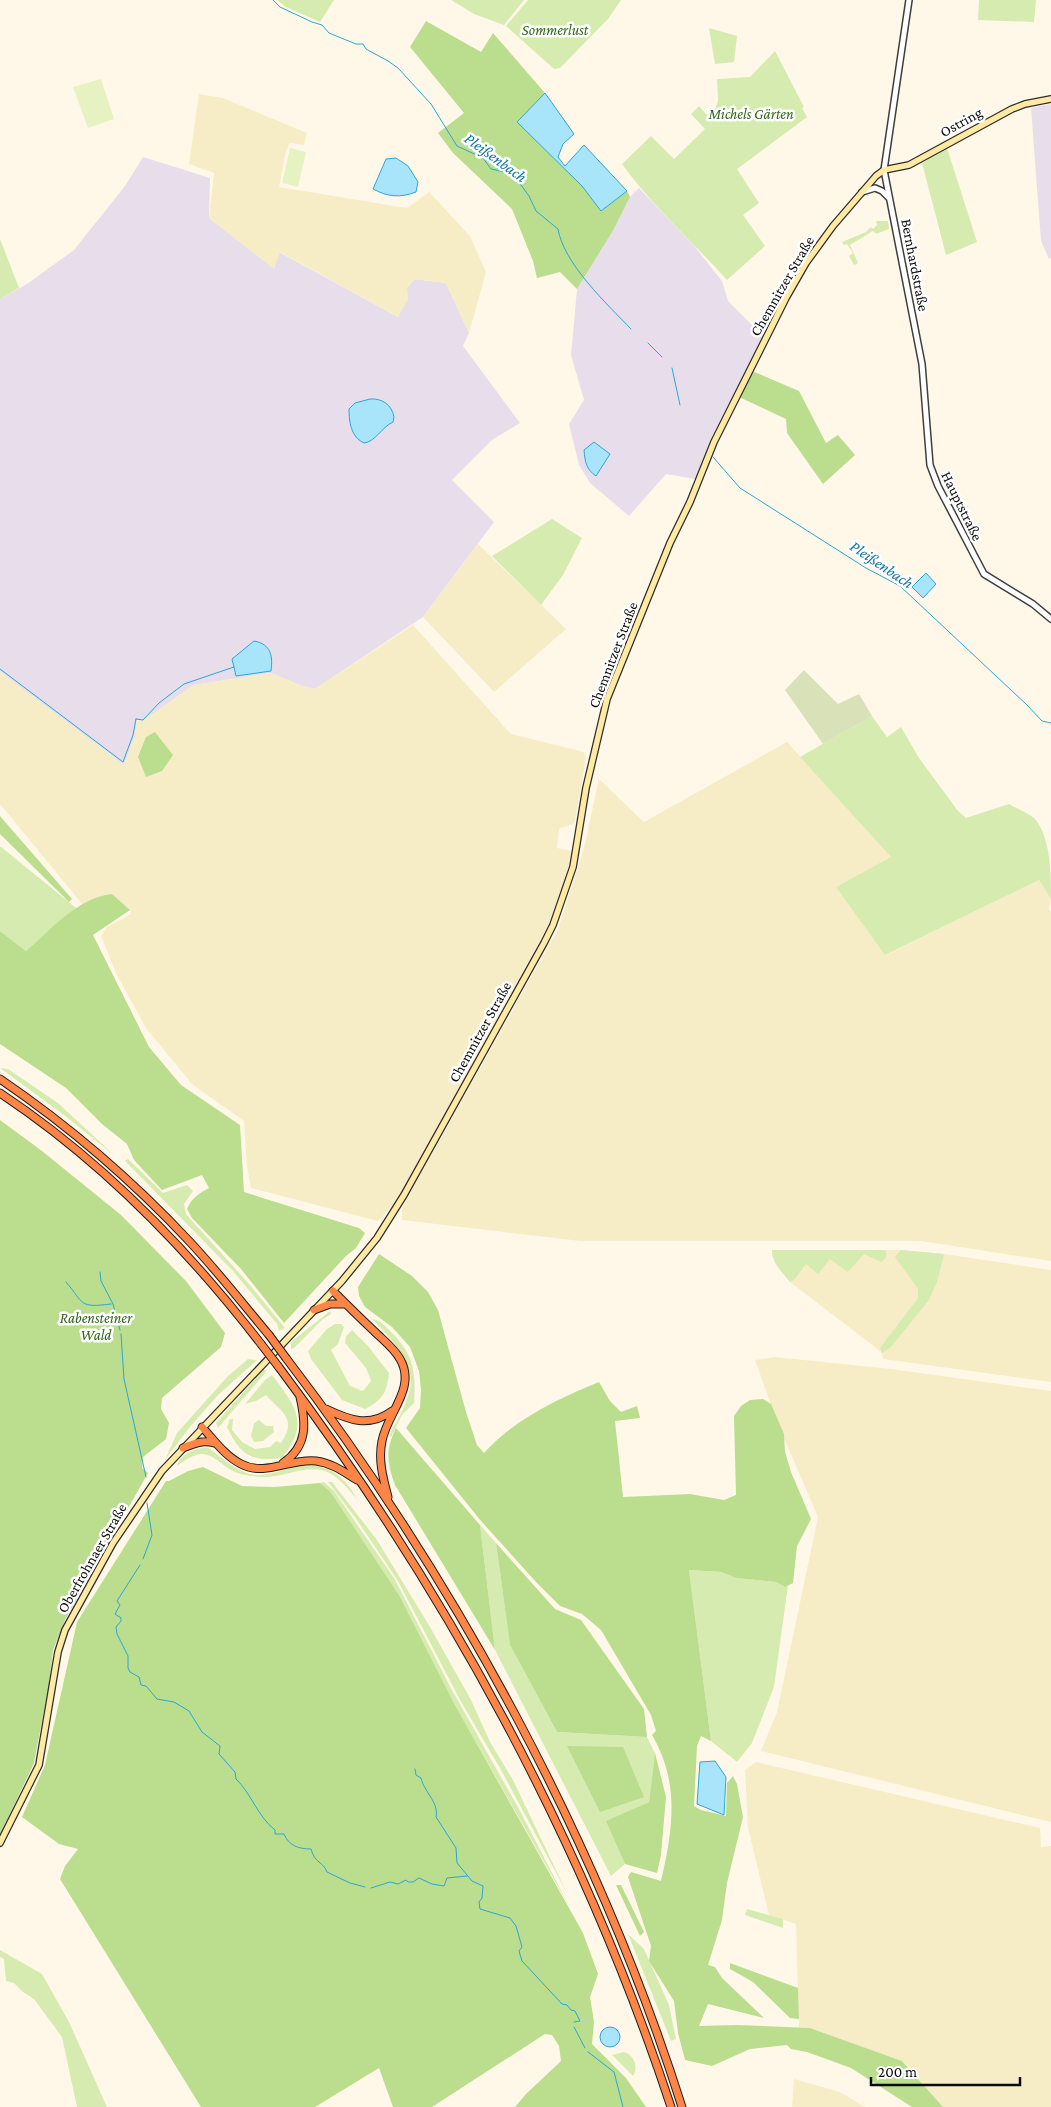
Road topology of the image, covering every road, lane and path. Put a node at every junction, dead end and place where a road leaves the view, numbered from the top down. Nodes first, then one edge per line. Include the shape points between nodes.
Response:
1 (909, 0) edge
2 (1051, 99) edge
3 (884, 170) junction
4 (862, 192) junction
5 (889, 199) junction
6 (922, 364) joint
7 (1051, 619) edge
8 (0, 1079) edge
9 (0, 1093) edge
10 (333, 1291) junction
11 (345, 1304) junction
12 (314, 1310) junction
13 (293, 1332) joint
14 (300, 1394) junction
15 (323, 1408) junction
16 (395, 1409) junction
17 (202, 1427) junction
18 (215, 1443) junction
19 (183, 1448) junction
20 (279, 1466) junction
21 (362, 1483) junction
22 (390, 1505) junction
23 (0, 1843) edge
24 (670, 2107) edge
25 (682, 2107) edge

1 - 3 street
2 - 3 main road, Ostring via 1012,109 909,164
3 - 4 main road, Chemnitzer Straße
3 - 5 street, Bernhardstraße
4 - 5 street via 879,189
4 - 10 main road, Chemnitzer Straße via 806,263 786,298 714,442 668,548 607,699 586,788 573,867 553,925 389,1220 371,1247
5 - 6 street, Bernhardstraße
6 - 7 street, Hauptstraße via 933,476 984,574
8 - 15 highway, bridge via 72,1133 142,1194 208,1261
9 - 14 highway, bridge via 97,1168 156,1222
10 - 11 highway
10 - 12 main road, Chemnitzer Straße
11 - 12 highway via 330,1304
11 - 16 highway via 392,1348 400,1360 405,1386
12 - 13 main road, Chemnitzer Straße
13 - 17 main road, Oberfrohnaer Straße
14 - 20 highway via 305,1420 304,1436 293,1455
14 - 21 highway
15 - 16 highway via 348,1420 362,1422 381,1418
15 - 22 highway
16 - 22 highway via 384,1431 380,1454
17 - 18 highway
17 - 19 main road, Oberfrohnaer Straße
18 - 19 highway via 197,1442
18 - 20 highway via 245,1466 262,1469
19 - 23 main road, Oberfrohnaer Straße via 156,1478 126,1522 69,1623 58,1652 39,1765
20 - 21 highway via 305,1460 322,1462 339,1468
21 - 24 highway via 446,1616 518,1745 602,1925
22 - 25 highway via 479,1651 571,1827 636,1978

